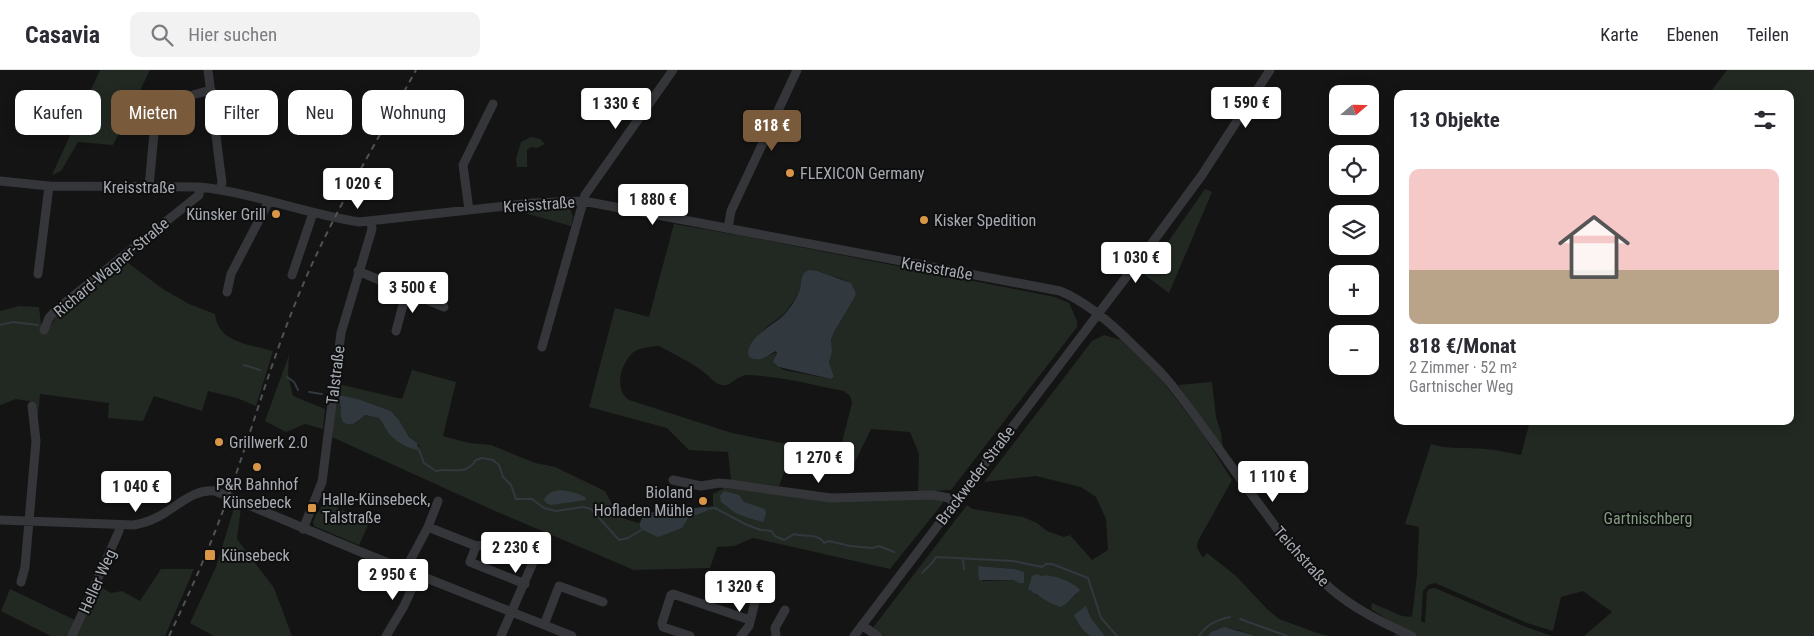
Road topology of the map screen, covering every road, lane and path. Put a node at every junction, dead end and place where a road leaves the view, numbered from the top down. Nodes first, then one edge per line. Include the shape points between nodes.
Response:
1 (208, 70) edge
2 (673, 70) edge
3 (797, 70) edge
4 (1270, 70) edge
5 (211, 90) edge
6 (205, 92) edge
7 (494, 104) dead end
8 (216, 135) edge
9 (0, 180) edge
10 (50, 186) junction
11 (148, 187) junction
12 (200, 187) junction
13 (220, 189) junction
14 (269, 201) junction
15 (583, 201) junction
16 (469, 210) junction
17 (313, 212) junction
18 (371, 222) junction
19 (728, 228) junction
20 (358, 271) junction
21 (38, 274) dead end
22 (292, 276) dead end
23 (407, 290) junction
24 (227, 292) dead end
25 (444, 306) dead end
26 (1098, 315) junction
27 (44, 330) dead end
28 (396, 331) dead end
29 (542, 347) dead end
30 (32, 406) dead end
31 (673, 480) dead end
32 (438, 501) dead end
33 (954, 503) junction
34 (0, 520) edge
35 (28, 521) junction
36 (119, 525) junction
37 (428, 527) junction
38 (303, 529) junction
39 (488, 537) dead end
40 (541, 544) dead end
41 (476, 546) junction
42 (405, 570) junction
43 (418, 575) junction
44 (21, 582) dead end
45 (525, 584) junction
46 (756, 598) dead end
47 (602, 602) dead end
48 (785, 610) dead end
49 (513, 613) junction
50 (750, 620) junction
51 (544, 625) junction
52 (862, 625) junction
53 (72, 636) edge
54 (386, 636) edge
55 (501, 636) edge
56 (572, 636) edge
57 (690, 636) edge
58 (741, 636) edge
59 (776, 636) edge
60 (854, 636) edge
61 (877, 636) edge
62 (1412, 636) edge

1 - 5 street
2 - 15 street
3 - 19 street via 731,211
4 - 26 street, Brackweder Straße via 1202,175
6 - 11 street via 171,104 155,122
7 - 16 street via 463,165
8 - 13 street
9 - 10 street, Kreisstraße
10 - 11 street, Kreisstraße
10 - 21 street
11 - 12 street, Kreisstraße
12 - 13 street, Kreisstraße
12 - 27 street, Richard-Wagner-Straße via 199,195 56,310
13 - 14 street, Kreisstraße
14 - 17 street, Kreisstraße
14 - 24 street via 231,274
15 - 16 street, Kreisstraße
15 - 19 street, Kreisstraße
15 - 29 street
16 - 18 street, Kreisstraße
17 - 18 street, Kreisstraße via 343,220
17 - 22 street
18 - 20 street, Talstraße via 372,229
19 - 26 street, Kreisstraße via 1060,291
20 - 23 street
20 - 38 street, Talstraße via 341,333 322,482
23 - 25 street
23 - 28 street
26 - 33 street, Brackweder Straße
26 - 62 street, Teichstraße via 1170,383 1296,553 1330,588 1375,618
30 - 35 street via 36,441
31 - 33 street via 701,486 730,484 831,498 933,495 949,498
32 - 37 street
33 - 52 street, Brackweder Straße
34 - 35 street
35 - 36 street
35 - 44 street
36 - 38 street via 152,520 202,491 215,491
36 - 53 street, Heller Weg
37 - 41 street
37 - 42 street
38 - 42 street
39 - 41 street via 485,545
40 - 45 street
41 - 45 street via 470,562
42 - 43 street
43 - 49 street
43 - 54 street
45 - 49 street
46 - 50 street
47 - 51 street via 560,586
48 - 59 street via 775,628
49 - 51 street
49 - 55 street
50 - 57 street via 673,594 663,627
50 - 58 street
51 - 56 street
52 - 60 street, Brackweder Straße
52 - 61 street

